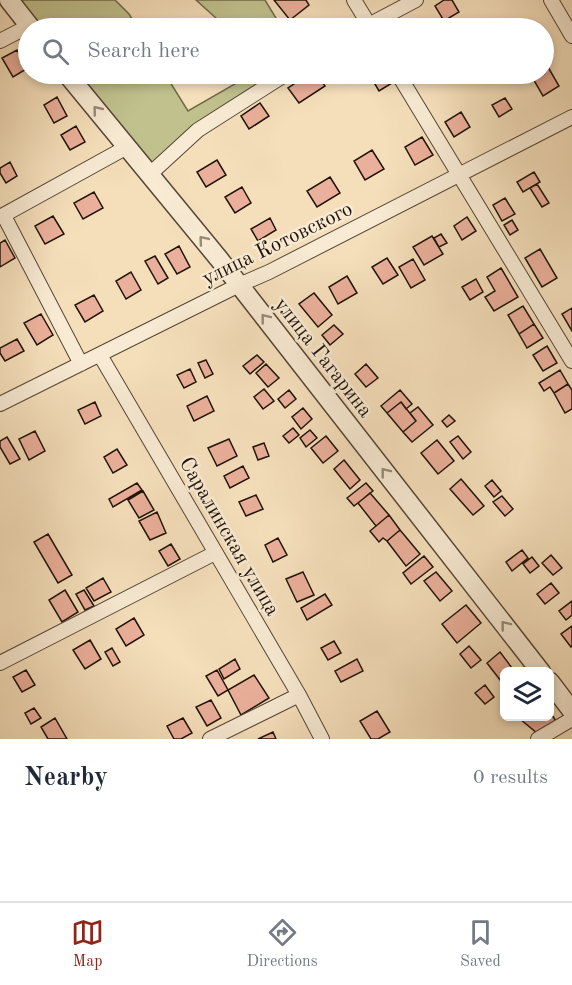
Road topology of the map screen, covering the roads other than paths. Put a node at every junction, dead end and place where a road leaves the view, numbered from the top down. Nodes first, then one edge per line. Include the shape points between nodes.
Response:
1 (9, 0) edge
2 (354, 0) edge
3 (416, 0) edge
4 (551, 0) edge
5 (23, 18) edge
6 (363, 18) edge
7 (383, 18) edge
8 (18, 33) edge
9 (572, 36) edge
10 (0, 41) edge
11 (76, 84) edge
12 (270, 84) edge
13 (404, 84) edge
14 (572, 117) edge
15 (127, 147) junction
16 (149, 175) junction
17 (459, 175) junction
18 (2, 217) edge
19 (240, 285) junction
20 (100, 355) junction
21 (572, 361) edge
22 (81, 364) junction
23 (0, 404) edge
24 (215, 553) junction
25 (0, 663) edge
26 (537, 667) edge
27 (554, 688) edge
28 (299, 695) junction
29 (572, 711) edge
30 (572, 719) edge
31 (210, 739) edge
32 (322, 739) edge
33 (538, 739) edge

1 - 5 street
2 - 6 street
3 - 7 street
4 - 9 street
8 - 10 street
15 -> 11 street, улица Гагарина
12 - 16 street via 198,130
13 - 17 street
14 - 17 street, улица Котовского
15 - 16 street, улица Гагарина
15 - 18 street
19 -> 16 street, улица Гагарина
17 - 19 street, улица Котовского
17 - 21 street
18 - 22 street
19 - 20 street, улица Котовского
26 -> 19 street, улица Гагарина
20 - 22 street, улица Котовского
20 - 24 street, Саралинская улица
22 - 23 street, улица Котовского
24 - 25 street
24 - 28 street, Саралинская улица
27 - 29 street
28 - 31 street
28 - 32 street, Саралинская улица
30 - 33 street

